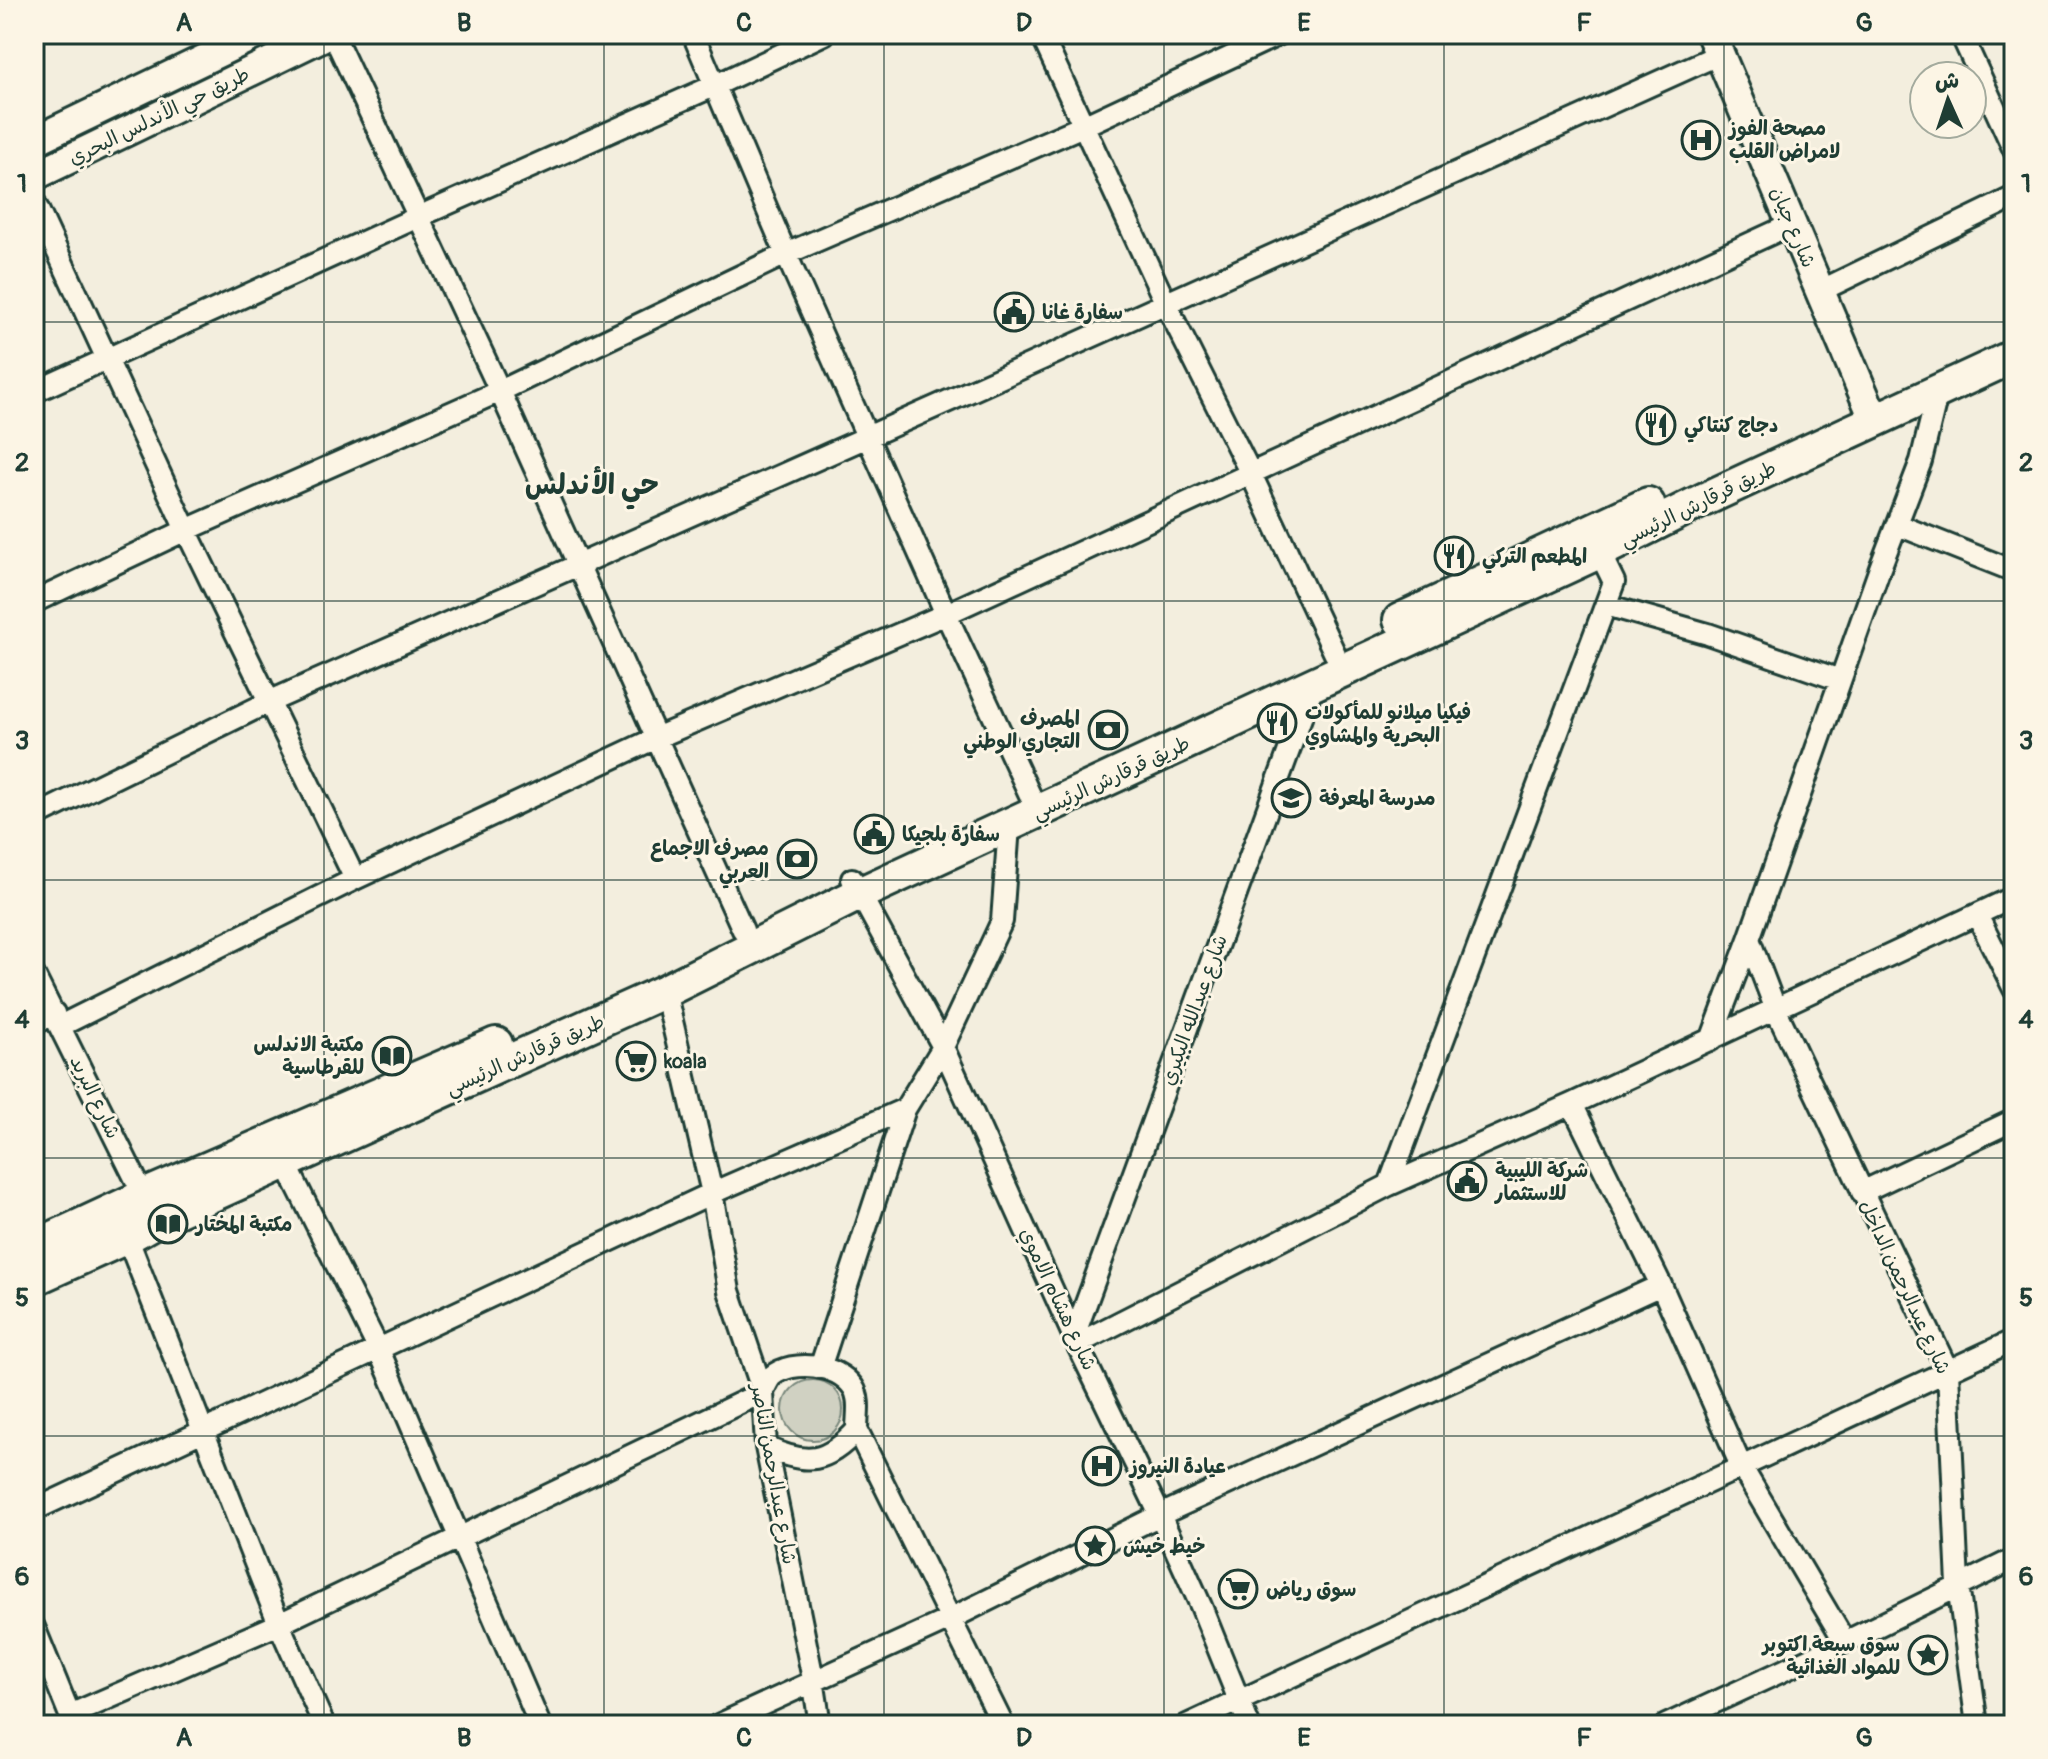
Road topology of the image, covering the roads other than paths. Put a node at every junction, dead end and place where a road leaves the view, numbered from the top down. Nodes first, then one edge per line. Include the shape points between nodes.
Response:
1 (257, 34) edge
2 (331, 34) edge
3 (693, 34) edge
4 (824, 34) edge
5 (1041, 34) edge
6 (1280, 34) edge
7 (1961, 34) edge
8 (1716, 44) edge
9 (716, 85) junction
10 (1083, 126) junction
11 (34, 141) edge
12 (2014, 150) edge
13 (34, 176) edge
14 (2014, 197) edge
15 (34, 201) edge
16 (418, 217) junction
17 (1792, 224) junction
18 (786, 254) junction
19 (1820, 291) junction
20 (1166, 304) junction
21 (2014, 336) edge
22 (2014, 356) edge
23 (107, 359) junction
24 (500, 391) junction
25 (1938, 391) junction
26 (34, 392) edge
27 (1871, 413) junction
28 (867, 436) junction
29 (1250, 472) junction
30 (1898, 525) junction
31 (186, 530) junction
32 (1594, 541) junction
33 (578, 565) junction
34 (2014, 571) edge
35 (34, 602) edge
36 (1606, 605) junction
37 (946, 614) junction
38 (1335, 654) junction
39 (1840, 680) junction
40 (1313, 685) junction
41 (271, 701) junction
42 (656, 738) junction
43 (1030, 795) junction
44 (34, 817) edge
45 (1009, 826) junction
46 (355, 879) junction
47 (856, 887) junction
48 (2014, 897) edge
49 (1977, 915) junction
50 (743, 930) junction
51 (1749, 939) junction
52 (34, 975) edge
53 (2014, 989) edge
54 (665, 991) junction
55 (1776, 1010) junction
56 (57, 1020) junction
57 (34, 1024) edge
58 (1711, 1040) junction
59 (943, 1047) junction
60 (1572, 1104) junction
61 (905, 1109) junction
62 (2014, 1120) edge
63 (286, 1164) junction
64 (1389, 1185) junction
65 (1862, 1192) junction
66 (712, 1193) junction
67 (151, 1208) junction
68 (127, 1237) junction
69 (34, 1247) edge
70 (34, 1279) edge
71 (1661, 1285) junction
72 (1076, 1340) junction
73 (2014, 1340) edge
74 (378, 1348) junction
75 (820, 1368) junction
76 (1948, 1371) junction
77 (763, 1392) junction
78 (857, 1430) junction
79 (203, 1431) junction
80 (766, 1447) junction
81 (1741, 1466) junction
82 (34, 1510) edge
83 (1160, 1515) junction
84 (462, 1538) junction
85 (2014, 1559) edge
86 (1958, 1585) junction
87 (950, 1619) junction
88 (279, 1624) junction
89 (34, 1627) edge
90 (1845, 1642) junction
91 (813, 1679) junction
92 (1238, 1701) junction
93 (72, 1720) edge
94 (538, 1724) edge
95 (324, 1725) edge
96 (718, 1725) edge
97 (820, 1725) edge
98 (1003, 1725) edge
99 (1187, 1725) edge
100 (1249, 1725) edge
101 (1666, 1725) edge
102 (1977, 1725) edge

1 - 11 street, طريق حي الأندلس البحري
2 - 13 street, طريق حي الأندلس البحري
2 - 16 street
3 - 9 street
4 - 9 street
5 - 10 street
6 - 10 street
7 - 12 street
8 - 17 street, شارع جيان
8 - 20 street
9 - 16 street
9 - 18 street
10 - 18 street
10 - 20 street
14 - 19 street
15 - 23 street
16 - 23 street
16 - 24 street
17 - 19 street, شارع جيان
17 - 29 street
18 - 24 street
18 - 28 street
19 - 27 street, شارع جيان
20 - 28 street
20 - 29 street
21 - 27 main road, طريق قرقارش الرئيسي
22 - 25 main road, طريق قرقارش الرئيسي
23 - 26 street
23 - 31 street
24 - 31 street
24 - 33 street
25 - 27 main road, طريق قرقارش الرئيسي
25 - 30 street
27 - 32 main road, طريق قرقارش الرئيسي
28 - 33 street
28 - 37 street
29 - 37 street
29 - 38 street
30 - 34 street
30 - 39 street
31 - 35 street
31 - 41 street
32 - 36 street via 1614,582
32 - 38 main road, طريق قرقارش الرئيسي via 1452,594
32 - 40 main road, طريق قرقارش الرئيسي
33 - 41 street
33 - 42 street
36 - 39 street
36 - 64 street
37 - 42 street
37 - 43 street
38 - 43 main road, طريق قرقارش الرئيسي
39 - 51 street
40 - 45 main road, طريق قرقارش الرئيسي
40 - 72 street, شارع عبدالله البكيري
41 - 44 street
41 - 46 street
42 - 46 street
42 - 50 street
43 - 47 main road, طريق قرقارش الرئيسي
45 - 47 main road, طريق قرقارش الرئيسي
45 - 59 street via 1002,921
46 - 56 street
47 - 50 main road, طريق قرقارش الرئيسي
47 - 54 main road, طريق قرقارش الرئيسي
47 - 59 street, شارع هشام الاموي
48 - 49 street
49 - 53 street
49 - 55 street
50 - 67 main road, طريق قرقارش الرئيسي
51 - 55 street, شارع عبدالرحمن الداخل
51 - 58 street
52 - 56 street, شارع البريد
54 - 63 main road, طريق قرقارش الرئيسي
54 - 66 street, شارع عبدالرحمن الناصر
55 - 58 street
55 - 65 street, شارع عبدالرحمن الداخل
56 - 57 street
56 - 67 street, شارع البريد
58 - 60 street
59 - 61 street
59 - 72 street, شارع هشام الاموي
60 - 64 street
60 - 71 street
61 - 66 street
61 - 75 street
62 - 65 street
63 - 67 main road, طريق قرقارش الرئيسي
63 - 74 street
64 - 72 street
65 - 76 street, شارع عبدالرحمن الداخل
66 - 74 street
66 - 77 street, شارع عبدالرحمن الناصر via 729,1291
67 - 68 main road, طريق قرقارش الرئيسي
67 - 69 main road, طريق قرقارش الرئيسي
68 - 70 main road, طريق قرقارش الرئيسي
68 - 79 street
71 - 81 street
71 - 83 street
72 - 83 street, شارع هشام الاموي
73 - 76 street
74 - 79 street
74 - 84 street
75 - 77 street via 787,1367 769,1378
75 - 78 street via 842,1376 853,1387
76 - 81 street
76 - 86 street, شارع عبدالرحمن الداخل
77 - 80 street, شارع عبدالرحمن الناصر
77 - 84 street
78 - 80 street via 829,1456 786,1456
78 - 87 street
79 - 82 street
79 - 88 street
80 - 91 street, شارع عبدالرحمن الناصر
81 - 90 street
81 - 92 street
83 - 87 street
83 - 92 street, شارع هشام الاموي
84 - 88 street
84 - 94 street
85 - 86 street
86 - 90 street
86 - 102 street, شارع عبدالرحمن الداخل
87 - 91 street
87 - 98 street
88 - 93 street
88 - 95 street
89 - 93 street
90 - 101 street
91 - 96 street
91 - 97 street, شارع عبدالرحمن الناصر
92 - 99 street
92 - 100 street, شارع هشام الاموي

